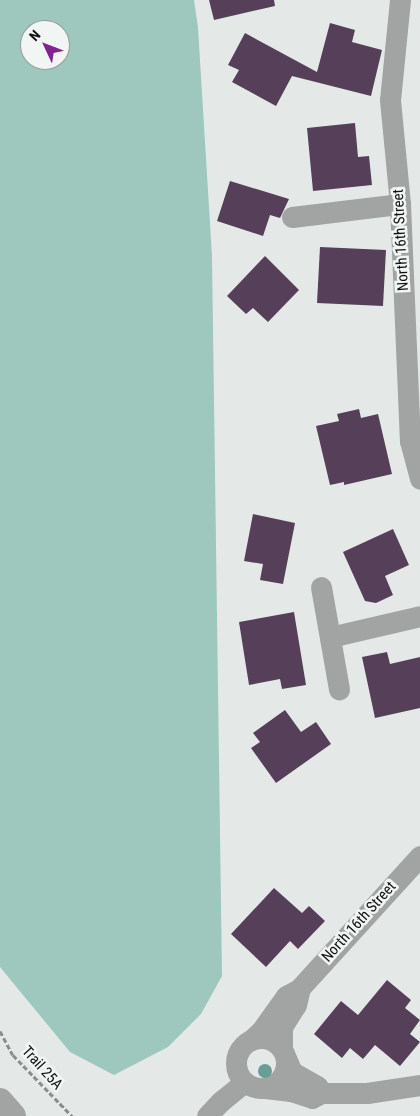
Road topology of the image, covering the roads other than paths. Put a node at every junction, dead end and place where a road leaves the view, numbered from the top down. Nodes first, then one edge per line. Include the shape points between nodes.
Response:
1 (400, 0) edge
2 (400, 204) junction
3 (292, 217) dead end
4 (420, 479) edge
5 (322, 587) dead end
6 (420, 616) edge
7 (330, 637) junction
8 (338, 689) dead end
9 (420, 856) edge
10 (299, 989) junction
11 (251, 1040) junction
12 (284, 1054) junction
13 (245, 1082) junction
14 (420, 1085) edge
15 (265, 1088) junction
16 (322, 1094) junction
17 (0, 1102) edge
18 (12, 1116) edge
19 (207, 1116) edge

1 - 2 street, North 16th Street via 390,100
2 - 3 street
2 - 4 street, North 16th Street via 410,441
5 - 7 street
6 - 7 street
7 - 8 street
9 - 10 street, North 16th Street
10 - 11 street, North 16th Street via 286,996
10 - 12 street, North 16th Street via 296,1005 282,1027
11 - 12 street via 264,1038 277,1044
11 - 13 street via 236,1060 239,1076
12 - 15 street via 284,1074
12 - 16 street via 292,1072 317,1086
13 - 15 street
13 - 19 street
14 - 16 street via 367,1093
15 - 16 street via 312,1098
17 - 18 street

